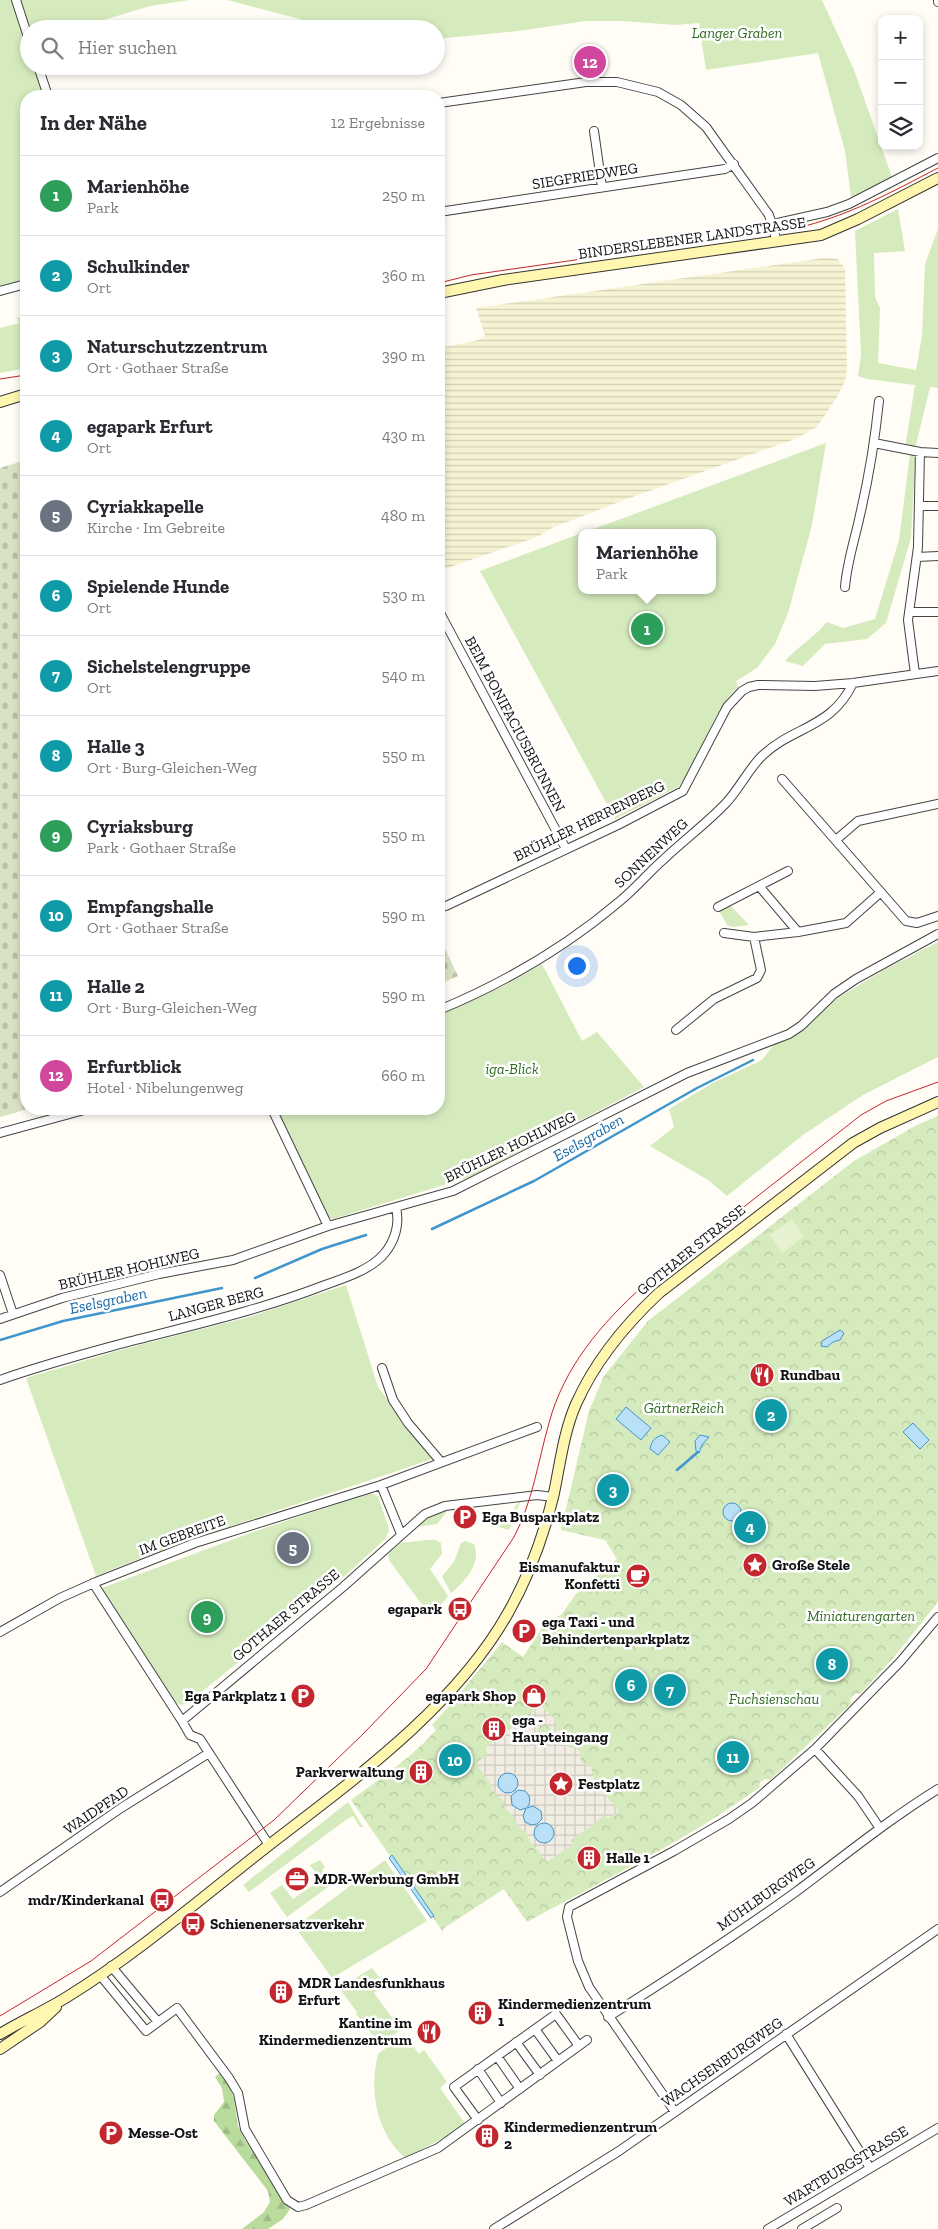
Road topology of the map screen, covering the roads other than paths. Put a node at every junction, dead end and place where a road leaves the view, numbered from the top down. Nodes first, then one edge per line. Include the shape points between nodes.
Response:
1 (16, 0) edge
2 (22, 20) edge
3 (41, 75) edge
4 (46, 90) edge
5 (445, 102) edge
6 (594, 131) dead end
7 (938, 158) edge
8 (734, 164) junction
9 (938, 178) edge
10 (602, 187) junction
11 (445, 211) edge
12 (773, 224) junction
13 (777, 242) junction
14 (20, 286) edge
15 (0, 291) edge
16 (445, 292) edge
17 (20, 396) edge
18 (879, 401) dead end
19 (0, 402) edge
20 (874, 443) junction
21 (920, 452) junction
22 (938, 453) edge
23 (919, 506) junction
24 (938, 506) edge
25 (938, 556) edge
26 (917, 557) junction
27 (845, 587) dead end
28 (909, 612) junction
29 (938, 612) edge
30 (445, 622) edge
31 (938, 671) edge
32 (915, 674) junction
33 (853, 683) junction
34 (782, 779) dead end
35 (938, 804) edge
36 (836, 840) junction
37 (566, 849) junction
38 (788, 871) dead end
39 (759, 886) junction
40 (881, 892) junction
41 (445, 906) edge
42 (718, 907) dead end
43 (938, 916) edge
44 (798, 932) junction
45 (724, 933) dead end
46 (938, 934) edge
47 (754, 937) junction
48 (445, 1007) edge
49 (676, 1030) dead end
50 (938, 1102) edge
51 (66, 1115) edge
52 (275, 1115) edge
53 (0, 1133) edge
54 (396, 1208) junction
55 (328, 1226) junction
56 (0, 1275) edge
57 (13, 1314) junction
58 (0, 1319) edge
59 (382, 1368) dead end
60 (0, 1380) edge
61 (537, 1427) dead end
62 (441, 1462) junction
63 (382, 1485) junction
64 (553, 1498) junction
65 (401, 1534) junction
66 (93, 1583) junction
67 (938, 1617) edge
68 (0, 1632) edge
69 (182, 1721) junction
70 (815, 1749) junction
71 (209, 1753) junction
72 (938, 1789) edge
73 (879, 1827) junction
74 (269, 1846) junction
75 (0, 1892) edge
76 (938, 1929) edge
77 (111, 1966) junction
78 (100, 1974) junction
79 (66, 1998) junction
80 (608, 2017) junction
81 (158, 2022) junction
82 (535, 2029) junction
83 (0, 2034) edge
84 (786, 2034) junction
85 (587, 2040) dead end
86 (516, 2042) junction
87 (579, 2046) junction
88 (0, 2050) edge
89 (496, 2056) junction
90 (558, 2061) junction
91 (478, 2070) junction
92 (540, 2075) junction
93 (520, 2089) junction
94 (501, 2103) junction
95 (675, 2112) junction
96 (478, 2120) junction
97 (938, 2128) edge
98 (870, 2168) junction
99 (837, 2208) dead end
100 (494, 2229) edge
101 (768, 2229) edge
102 (802, 2229) edge

1 - 2 street
3 - 4 street
5 - 8 street via 580,82 626,83 681,104 706,127
6 - 10 street
7 - 12 street via 852,202 827,212
8 - 10 street, SIEGFRIEDWEG via 725,170
8 - 12 street
9 - 13 main road, BINDERSLEBENER LANDSTRASSE via 858,220 821,235
10 - 11 street, SIEGFRIEDWEG
12 - 13 street
13 - 16 main road, BINDERSLEBENER LANDSTRASSE via 503,280
14 - 15 street
17 - 19 main road
18 - 20 street
20 - 21 street
20 - 27 street via 857,532 846,567
21 - 22 street
21 - 23 street
23 - 24 street
23 - 26 street
25 - 26 street
26 - 28 street
28 - 29 street
28 - 32 street
30 - 37 street, BEIM BONIFACIUSBRUNNEN
31 - 32 street, BRÜHLER HERRENBERG
32 - 33 street, BRÜHLER HERRENBERG
33 - 37 street, BRÜHLER HERRENBERG via 758,685 742,691 720,718 683,791
33 - 48 street, SONNENWEG via 848,694 824,719 775,745 762,756 726,802 622,900 572,938 500,981
34 - 36 street
35 - 36 street via 858,821
36 - 40 street
37 - 41 street, BRÜHLER HERRENBERG
38 - 39 street
39 - 42 street
39 - 44 street
40 - 43 street via 906,921 917,922
40 - 44 street via 846,923
44 - 47 street
45 - 47 street
46 - 54 street, BRÜHLER HOHLWEG via 856,979 789,1034 687,1073 470,1184
47 - 49 street via 761,970 757,978 714,1000
50 - 64 main road, GOTHAER STRASSE via 880,1128 836,1155 659,1293 633,1318 608,1351 576,1404
51 - 53 street
52 - 55 street
54 - 55 street, BRÜHLER HOHLWEG
54 - 60 street, LANGER BERG via 394,1240 384,1254 368,1267 347,1277 248,1311 118,1344
55 - 57 street, BRÜHLER HOHLWEG via 233,1260 159,1274
56 - 57 street
57 - 58 street, BRÜHLER HOHLWEG
59 - 62 street via 393,1400
61 - 62 street, IM GEBREITE
62 - 63 street, IM GEBREITE
63 - 65 street
63 - 66 street, IM GEBREITE via 195,1543
64 - 65 street, GOTHAER STRASSE via 537,1496 446,1506 425,1514
64 - 74 main road, GOTHAER STRASSE via 524,1581 506,1616 480,1654 439,1703 390,1749
65 - 69 street, GOTHAER STRASSE via 343,1587
66 - 68 street, IM GEBREITE
66 - 69 street
67 - 70 street via 900,1662
69 - 71 street via 190,1735 200,1739
70 - 73 street via 858,1796
70 - 80 street via 752,1803 728,1819 569,1907 568,1917 583,1975
71 - 74 street
71 - 75 street, WAIDPFAD
72 - 73 street, MÜHLBURGWEG
73 - 80 street, MÜHLBURGWEG via 797,1891
74 - 77 main road, GOTHAER STRASSE
76 - 84 street, WACHSENBURGWEG
77 - 78 main road, GOTHAER STRASSE
77 - 81 street
78 - 79 main road, GOTHAER STRASSE
78 - 81 street via 146,2031
79 - 83 main road, GOTHAER STRASSE
79 - 88 main road, GOTHAER STRASSE via 40,2022
80 - 95 street
81 - 96 street via 177,2008 229,2078 238,2093 245,2129 288,2200 298,2207 425,2155
82 - 86 street
82 - 87 street via 556,2014
82 - 90 street
84 - 95 street, WACHSENBURGWEG
84 - 98 street
85 - 87 street
86 - 89 street
86 - 92 street
87 - 90 street
89 - 91 street
89 - 93 street
90 - 92 street
91 - 94 street
91 - 96 street via 454,2087
92 - 93 street
93 - 94 street
94 - 96 street
95 - 100 street, WACHSENBURGWEG
97 - 98 street, WARTBURGSTRASSE
98 - 101 street, WARTBURGSTRASSE
99 - 102 street, WARTBURGSTRASSE

